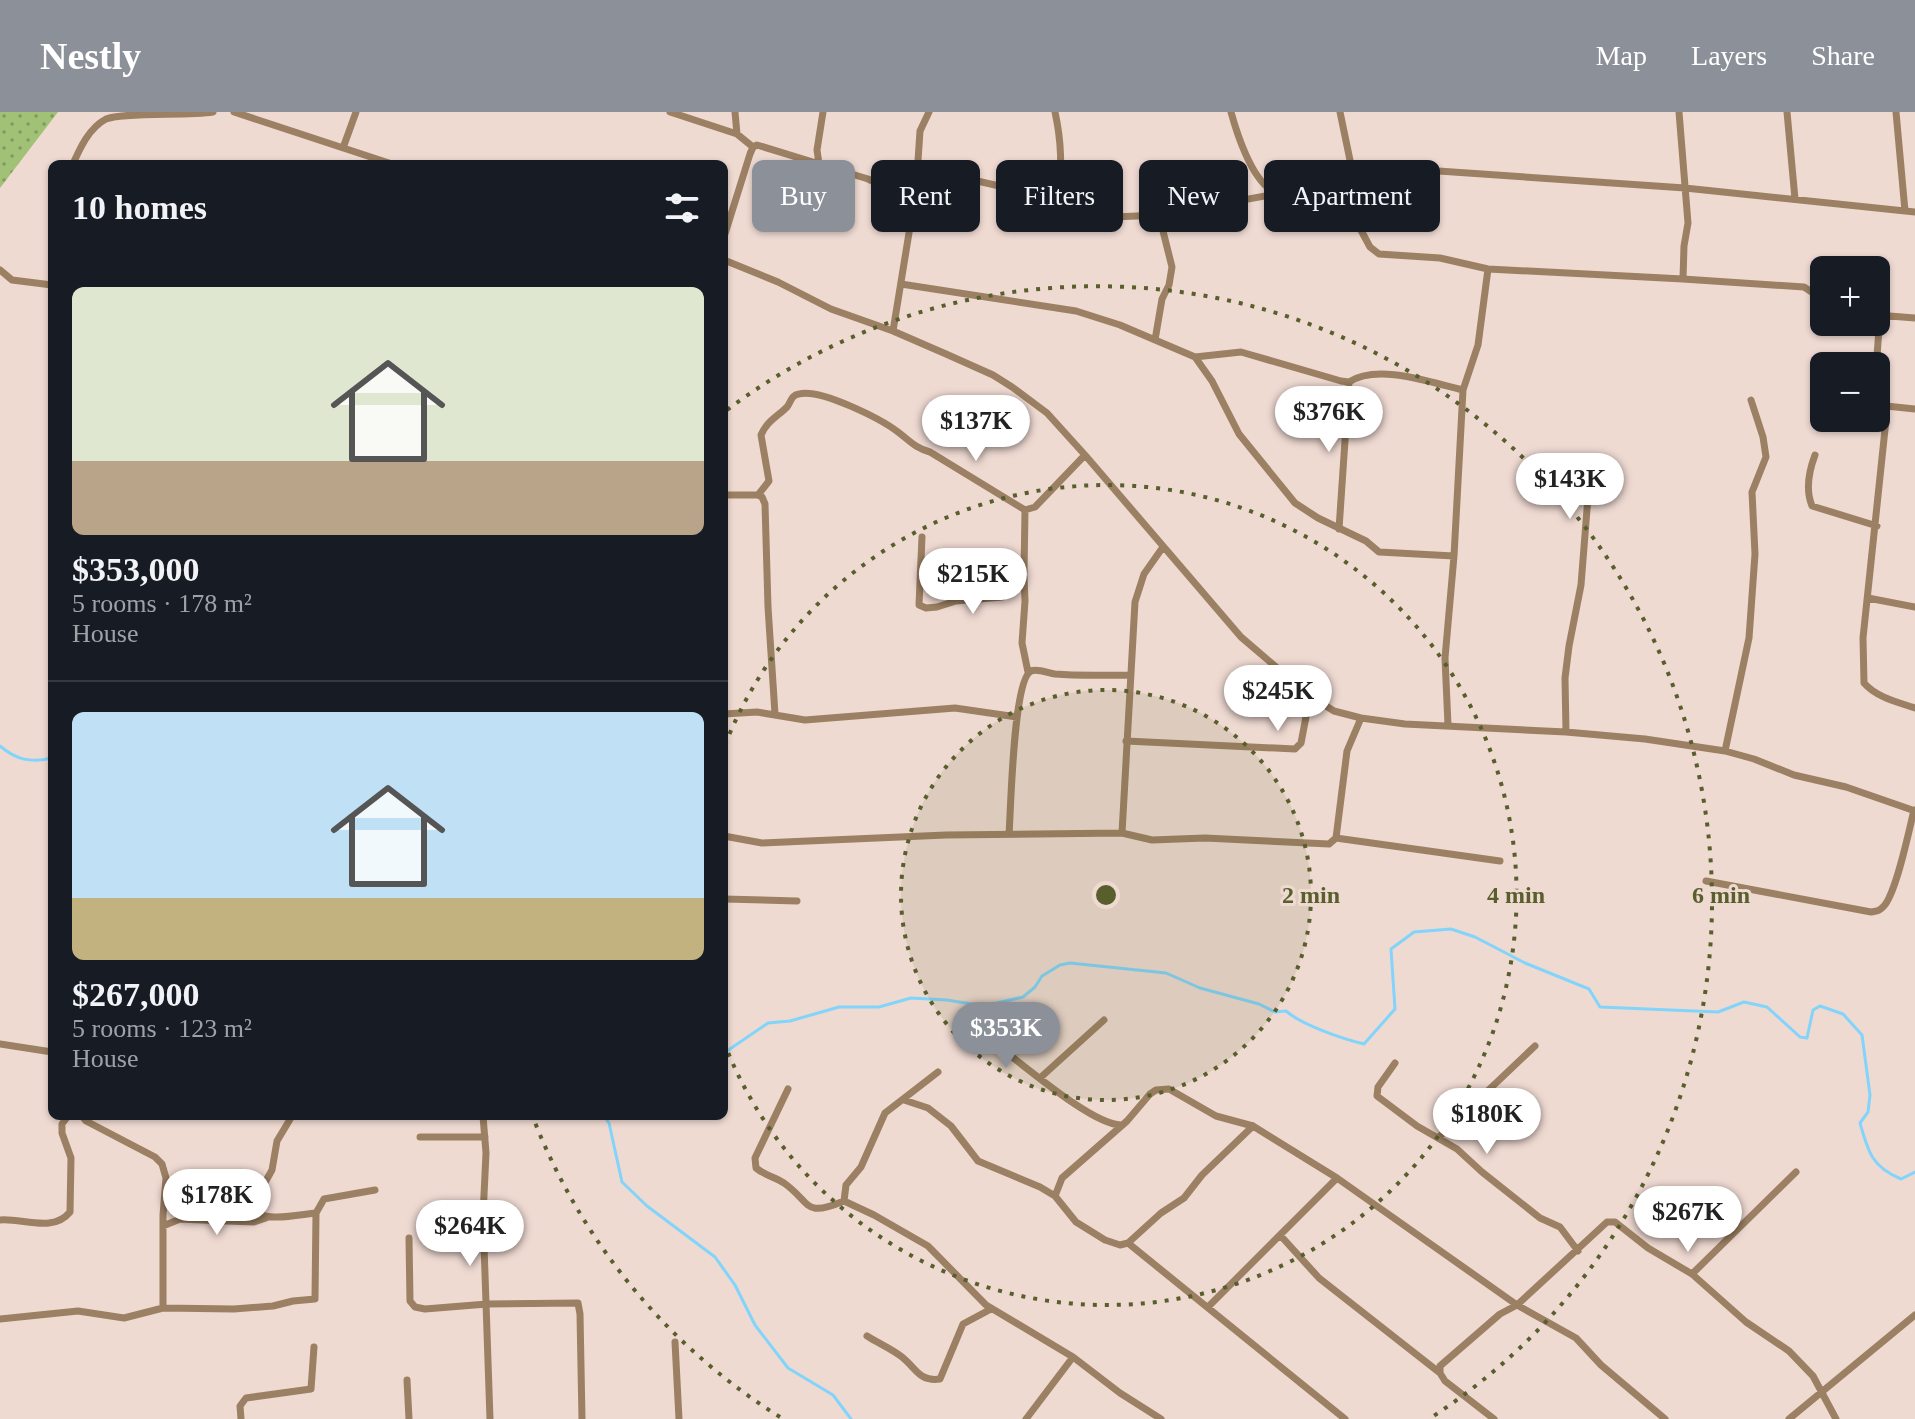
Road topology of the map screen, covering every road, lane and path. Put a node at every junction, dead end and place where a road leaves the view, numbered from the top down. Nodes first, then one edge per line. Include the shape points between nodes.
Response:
1 (99, 112) edge
2 (209, 112) edge
3 (234, 112) edge
4 (356, 112) edge
5 (670, 112) edge
6 (735, 112) edge
7 (823, 112) edge
8 (929, 112) edge
9 (1055, 112) edge
10 (1231, 112) edge
11 (1340, 112) edge
12 (1679, 112) edge
13 (1787, 112) edge
14 (1896, 112) edge
15 (107, 118) junction
16 (737, 134) junction
17 (753, 147) junction
18 (343, 148) junction
19 (75, 160) edge
20 (380, 160) edge
21 (807, 160) edge
22 (818, 160) edge
23 (918, 160) edge
24 (1059, 160) edge
25 (1350, 160) edge
26 (1440, 171) edge
27 (1264, 182) edge
28 (1685, 188) junction
29 (1795, 199) junction
30 (1905, 211) junction
31 (1915, 212) edge
32 (728, 225) edge
33 (909, 232) edge
34 (1163, 232) edge
35 (1362, 232) edge
36 (728, 262) edge
37 (1488, 269) junction
38 (0, 270) edge
39 (1683, 279) junction
40 (48, 284) edge
41 (901, 284) junction
42 (1810, 291) edge
43 (1890, 316) edge
44 (1915, 318) edge
45 (893, 331) junction
46 (1155, 340) junction
47 (1195, 357) junction
48 (1349, 382) junction
49 (1463, 390) junction
50 (1751, 400) dead end
51 (1890, 406) edge
52 (1915, 409) edge
53 (1883, 432) edge
54 (1085, 455) junction
55 (1815, 455) dead end
56 (1591, 459) dead end
57 (728, 495) edge
58 (758, 495) junction
59 (1025, 510) junction
60 (1877, 526) junction
61 (1339, 529) junction
62 (922, 537) dead end
63 (1163, 547) junction
64 (1454, 556) junction
65 (1024, 573) junction
66 (1868, 598) junction
67 (1915, 607) edge
68 (1028, 672) junction
69 (1129, 675) junction
70 (1310, 696) junction
71 (1915, 708) edge
72 (728, 714) edge
73 (775, 714) junction
74 (1017, 717) junction
75 (1361, 718) junction
76 (1448, 725) junction
77 (1566, 732) junction
78 (1126, 741) junction
79 (1725, 751) junction
80 (1915, 810) edge
81 (1122, 833) junction
82 (1009, 834) junction
83 (728, 837) edge
84 (1336, 838) junction
85 (1500, 861) dead end
86 (1706, 881) dead end
87 (728, 899) edge
88 (797, 901) dead end
89 (1104, 1020) dead end
90 (989, 1039) dead end
91 (0, 1044) edge
92 (1535, 1046) dead end
93 (48, 1051) edge
94 (1395, 1063) dead end
95 (938, 1072) dead end
96 (1040, 1078) junction
97 (788, 1089) dead end
98 (904, 1100) junction
99 (65, 1120) edge
100 (85, 1120) edge
101 (290, 1120) edge
102 (483, 1120) edge
103 (1122, 1125) junction
104 (1253, 1126) junction
105 (420, 1137) dead end
106 (485, 1137) junction
107 (1438, 1138) junction
108 (1796, 1172) dead end
109 (1337, 1178) junction
110 (375, 1190) dead end
111 (1055, 1196) junction
112 (844, 1201) junction
113 (250, 1209) junction
114 (316, 1213) junction
115 (270, 1217) junction
116 (0, 1220) edge
117 (225, 1221) junction
118 (163, 1226) junction
119 (1280, 1235) junction
120 (409, 1238) dead end
121 (1128, 1243) junction
122 (1578, 1251) junction
123 (1692, 1274) junction
124 (487, 1304) junction
125 (1517, 1305) junction
126 (1208, 1307) junction
127 (163, 1308) junction
128 (991, 1309) junction
129 (1915, 1315) edge
130 (0, 1319) edge
131 (867, 1336) dead end
132 (675, 1342) dead end
133 (314, 1347) dead end
134 (1073, 1357) junction
135 (1440, 1373) junction
136 (407, 1380) dead end
137 (1823, 1392) junction
138 (241, 1419) edge
139 (409, 1419) edge
140 (490, 1419) edge
141 (582, 1419) edge
142 (679, 1419) edge
143 (1026, 1419) edge
144 (1161, 1419) edge
145 (1345, 1419) edge
146 (1494, 1419) edge
147 (1665, 1419) edge
148 (1789, 1419) edge
149 (1836, 1419) edge

1 - 15 street
2 - 15 street
3 - 18 street
4 - 18 street
5 - 16 street
6 - 16 street
7 - 22 street
8 - 23 street via 920,131
9 - 24 street
10 - 27 street via 1246,155
11 - 25 street
12 - 28 street
13 - 29 street
14 - 30 street
15 - 19 street via 85,139
16 - 17 street
17 - 21 street via 761,144
17 - 32 street
18 - 20 street
26 - 28 street
28 - 29 street
28 - 39 street
29 - 30 street
30 - 31 street
33 - 41 street
34 - 46 street via 1172,267
35 - 37 street via 1375,252
36 - 45 street
37 - 39 street
37 - 49 street via 1478,345
38 - 40 street via 12,280
39 - 42 street
41 - 45 street
41 - 46 street via 1076,311
43 - 44 street
45 - 54 street via 993,375 1047,413
46 - 47 street
47 - 48 street via 1241,352
47 - 61 street via 1239,434 1295,503
48 - 49 street via 1393,374
48 - 61 street
49 - 64 street
50 - 79 street via 1766,457 1752,492 1755,554 1749,638
51 - 52 street
53 - 60 street
54 - 59 street via 1035,507
54 - 63 street
55 - 60 street via 1809,473 1812,506
56 - 77 street via 1581,585 1565,678
57 - 58 street
58 - 59 street via 769,481 764,427 793,396 803,394 873,417 917,449
58 - 73 street via 768,520
59 - 65 street
60 - 66 street
61 - 64 street via 1379,552
62 - 65 street via 919,605 926,608 1002,597 1012,593
63 - 69 street via 1137,589
63 - 70 street via 1241,637
64 - 76 street via 1445,658
65 - 68 street via 1022,643
66 - 67 street
66 - 71 street via 1864,683 1887,699
68 - 69 street
68 - 74 street
69 - 78 street
70 - 75 street via 1334,711
70 - 78 street via 1301,743 1295,749
72 - 73 street
73 - 74 street via 805,720 955,708
74 - 82 street
75 - 76 street
75 - 84 street via 1347,751
76 - 77 street
77 - 79 street
78 - 81 street
79 - 80 street
80 - 86 street via 1897,876 1881,910
81 - 82 street
81 - 84 street via 1152,840 1329,844
82 - 83 street via 762,843
84 - 85 street
87 - 88 street
89 - 96 street
90 - 96 street
91 - 93 street
92 - 107 street
94 - 107 street via 1377,1096
95 - 98 street
96 - 103 street via 1076,1104
97 - 112 street via 755,1158 756,1168 782,1181 806,1206 824,1210
98 - 111 street via 928,1108 951,1126 978,1161
98 - 112 street via 885,1113 861,1167 846,1185
99 - 116 street via 70,1212 40,1224
100 - 118 street via 162,1164
101 - 113 street via 277,1141 272,1170
102 - 106 street
103 - 104 street via 1150,1094 1162,1089 1177,1092 1216,1116
103 - 111 street via 1062,1178
104 - 109 street
104 - 121 street via 1184,1198
105 - 106 street
106 - 124 street
107 - 122 street via 1540,1218 1560,1227
108 - 123 street
109 - 119 street
109 - 125 street
110 - 114 street via 324,1199
111 - 121 street via 1076,1222 1115,1245
112 - 128 street via 928,1246
113 - 115 street
113 - 117 street
114 - 115 street
114 - 127 street via 315,1299 247,1308
115 - 117 street
117 - 118 street via 180,1219
118 - 127 street
119 - 126 street
119 - 135 street via 1319,1278
120 - 124 street via 411,1304 425,1309
121 - 126 street
122 - 123 street via 1607,1222 1615,1222
122 - 125 street
123 - 137 street via 1746,1322 1789,1351
124 - 140 street
124 - 141 street via 578,1303
125 - 135 street via 1440,1366
125 - 147 street via 1576,1338
126 - 145 street
127 - 130 street via 124,1318 78,1311
128 - 131 street via 963,1324 940,1379 919,1376 903,1357
128 - 134 street
129 - 137 street
132 - 142 street
133 - 138 street via 311,1389 246,1398
134 - 143 street
134 - 144 street
135 - 146 street
136 - 139 street
137 - 148 street
137 - 149 street

